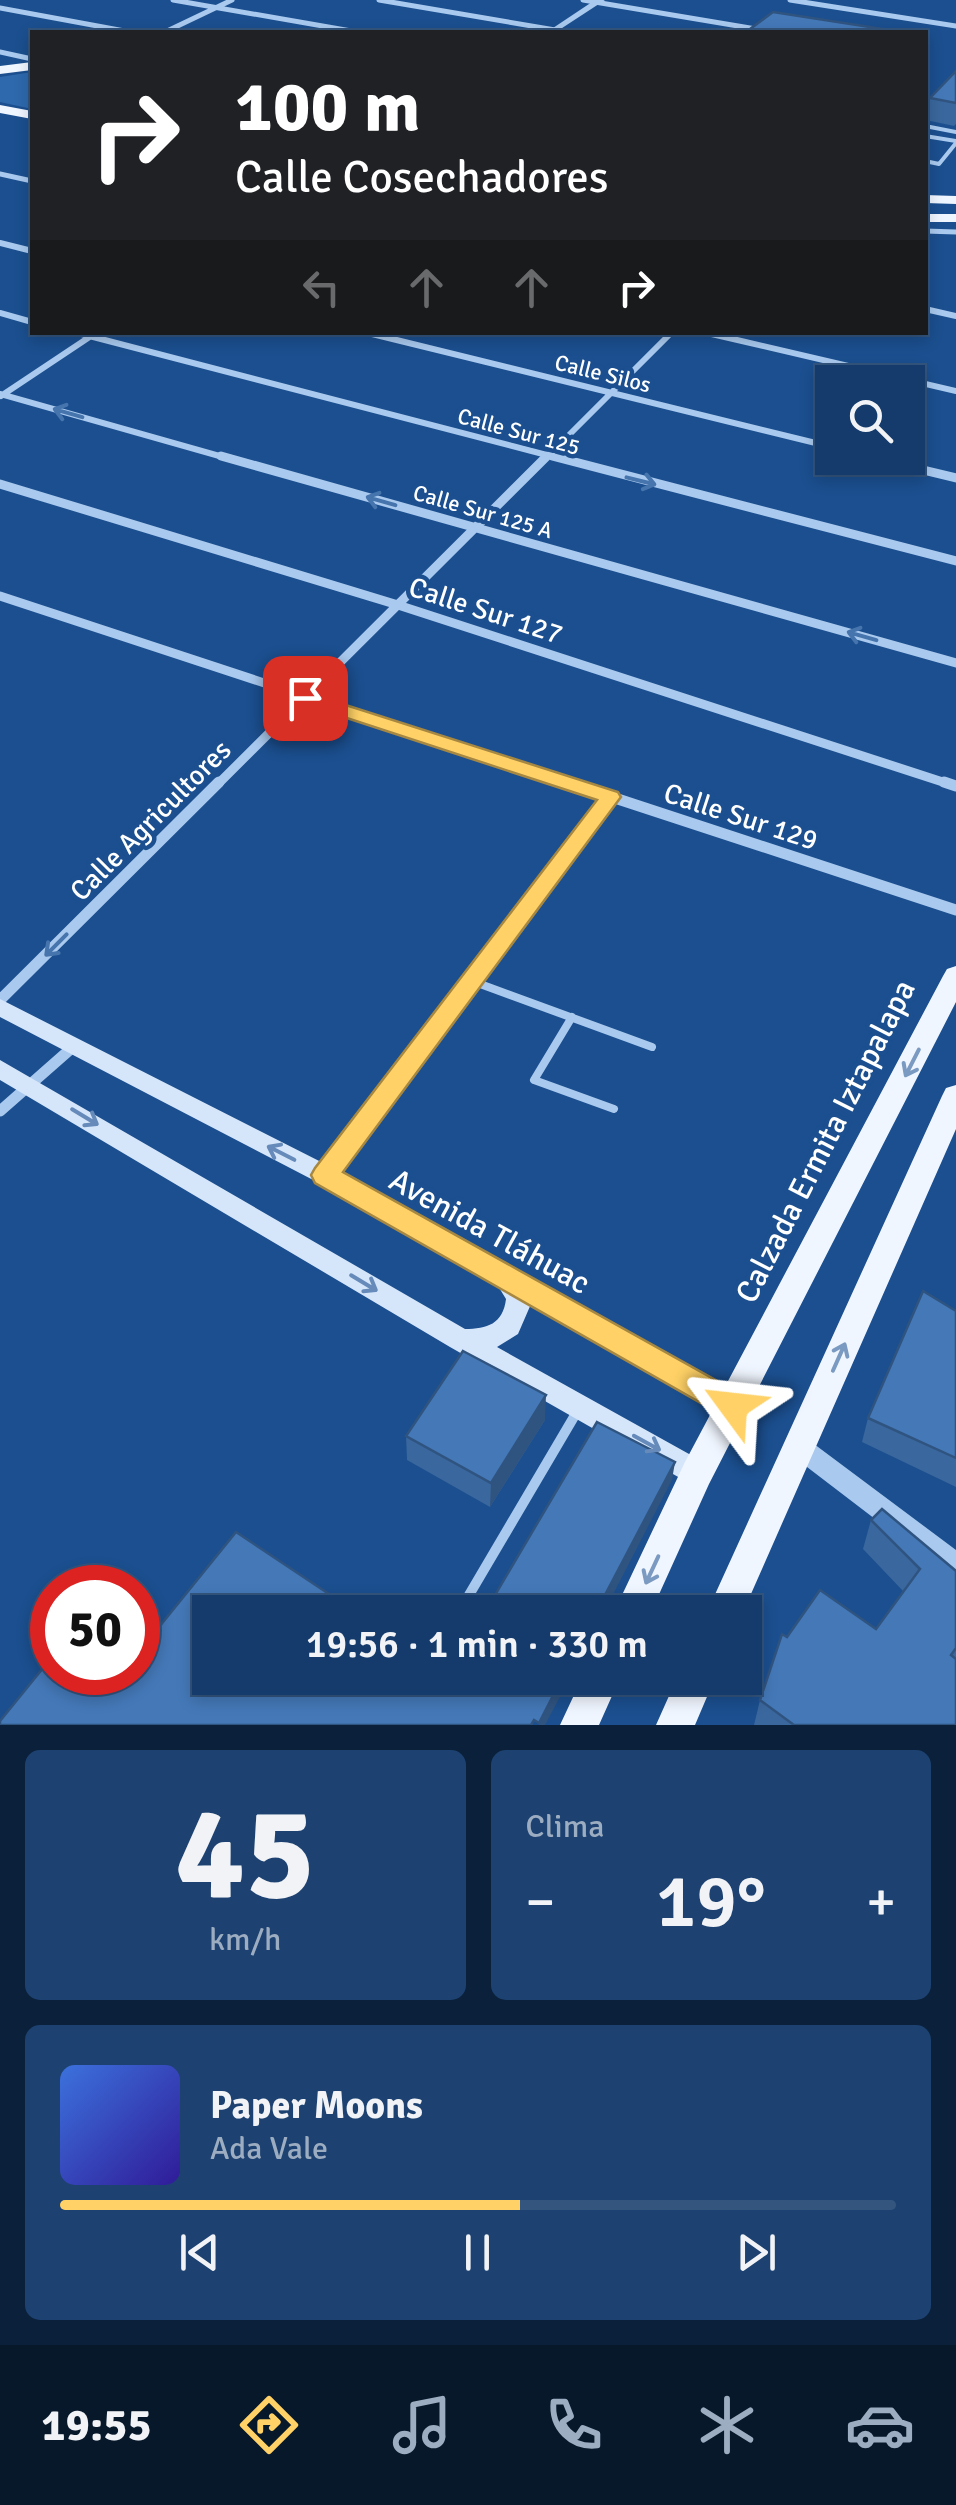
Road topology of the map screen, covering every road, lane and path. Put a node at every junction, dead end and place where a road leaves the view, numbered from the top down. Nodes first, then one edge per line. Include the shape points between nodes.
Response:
1 (173, 0) edge
2 (232, 0) edge
3 (379, 0) edge
4 (583, 0) edge
5 (792, 0) edge
6 (599, 1) edge
7 (0, 8) edge
8 (216, 8) junction
9 (782, 10) edge
10 (769, 20) edge
11 (956, 26) edge
12 (119, 30) edge
13 (170, 30) edge
14 (345, 30) edge
15 (546, 30) edge
16 (554, 30) edge
17 (749, 30) edge
18 (755, 30) edge
19 (0, 56) edge
20 (30, 63) edge
21 (30, 63) edge
22 (0, 70) edge
23 (0, 108) edge
24 (30, 116) edge
25 (928, 127) edge
26 (956, 132) edge
27 (928, 137) edge
28 (956, 142) edge
29 (928, 162) edge
30 (0, 174) edge
31 (30, 181) edge
32 (928, 199) edge
33 (956, 200) edge
34 (928, 210) edge
35 (956, 210) edge
36 (928, 218) edge
37 (956, 218) edge
38 (928, 231) edge
39 (956, 232) edge
40 (0, 243) edge
41 (30, 250) edge
42 (928, 310) edge
43 (0, 313) edge
44 (956, 316) edge
45 (30, 321) edge
46 (94, 335) edge
47 (376, 335) edge
48 (669, 335) edge
49 (716, 335) edge
50 (956, 391) edge
51 (611, 393) junction
52 (1, 395) edge
53 (815, 444) edge
54 (547, 457) junction
55 (925, 470) edge
56 (956, 478) edge
57 (0, 484) edge
58 (476, 527) junction
59 (956, 562) edge
60 (0, 596) edge
61 (398, 605) junction
62 (956, 663) edge
63 (305, 698) junction
64 (956, 786) edge
65 (610, 797) junction
66 (956, 910) edge
67 (956, 976) edge
68 (472, 981) junction
69 (0, 1004) edge
70 (572, 1017) junction
71 (74, 1046) junction
72 (652, 1047) dead end
73 (0, 1069) edge
74 (28, 1086) junction
75 (956, 1096) edge
76 (614, 1108) dead end
77 (0, 1111) edge
78 (325, 1175) junction
79 (504, 1276) junction
80 (458, 1339) junction
81 (580, 1406) junction
82 (733, 1406) junction
83 (798, 1446) junction
84 (698, 1473) junction
85 (956, 1566) edge
86 (470, 1595) edge
87 (640, 1595) edge
88 (732, 1595) edge
89 (594, 1695) edge
90 (688, 1695) edge
91 (579, 1725) edge
92 (675, 1725) edge

1 - 8 street
2 - 8 street
3 - 15 street
4 - 6 street
5 - 9 street
5 - 11 street
6 - 16 street
6 - 17 street
7 - 12 street
8 - 13 street
8 - 14 street
10 - 18 street
19 - 20 main road
21 - 22 main road
23 - 24 main road
25 - 26 lane
27 - 28 lane
28 - 29 lane via 939,164
30 - 31 street
32 - 33 main road
34 - 35 main road
36 - 37 main road
38 - 39 lane
40 - 41 street
42 - 44 street
43 - 45 street
46 - 52 street
46 - 54 street, Calle Sur 125
47 - 51 street, Calle Silos
48 - 51 street, Calle Agricultores
49 - 50 street
51 - 53 street, Calle Silos
51 - 54 street, Calle Agricultores
58 -> 52 street, Calle Sur 125 A
54 - 58 street, Calle Agricultores
54 -> 59 street, Calle Sur 125
55 - 56 street
57 - 61 street, Calle Sur 127
58 - 61 street, Calle Agricultores
62 -> 58 street, Calle Sur 125 A
60 - 63 street, Calle Sur 129
61 - 63 street, Calle Agricultores
61 - 64 street, Calle Sur 127
63 - 65 street, Calle Sur 129
63 -> 69 street, Calle Agricultores
65 - 66 street, Calle Sur 129
65 - 68 street
67 -> 82 main road, Calzada Ermita Iztapalapa
68 - 70 lane
68 - 78 street
69 - 71 main road, Avenida Tláhuac
70 - 72 lane
70 - 76 lane via 534,1080
71 - 74 street
78 -> 71 main road, Avenida Tláhuac
73 - 74 main road
74 - 77 street
74 -> 80 main road
83 -> 75 main road
78 - 79 main road, Avenida Tláhuac
79 - 80 main road via 519,1298 513,1323 495,1338
79 - 82 main road, Avenida Tláhuac
80 - 81 main road
81 -> 84 main road
81 - 86 lane
82 - 84 main road, Calzada Ermita Iztapalapa
83 - 85 street
83 - 88 main road
84 -> 87 main road, Calzada Ermita Iztapalapa
89 - 91 main road
90 - 92 main road

